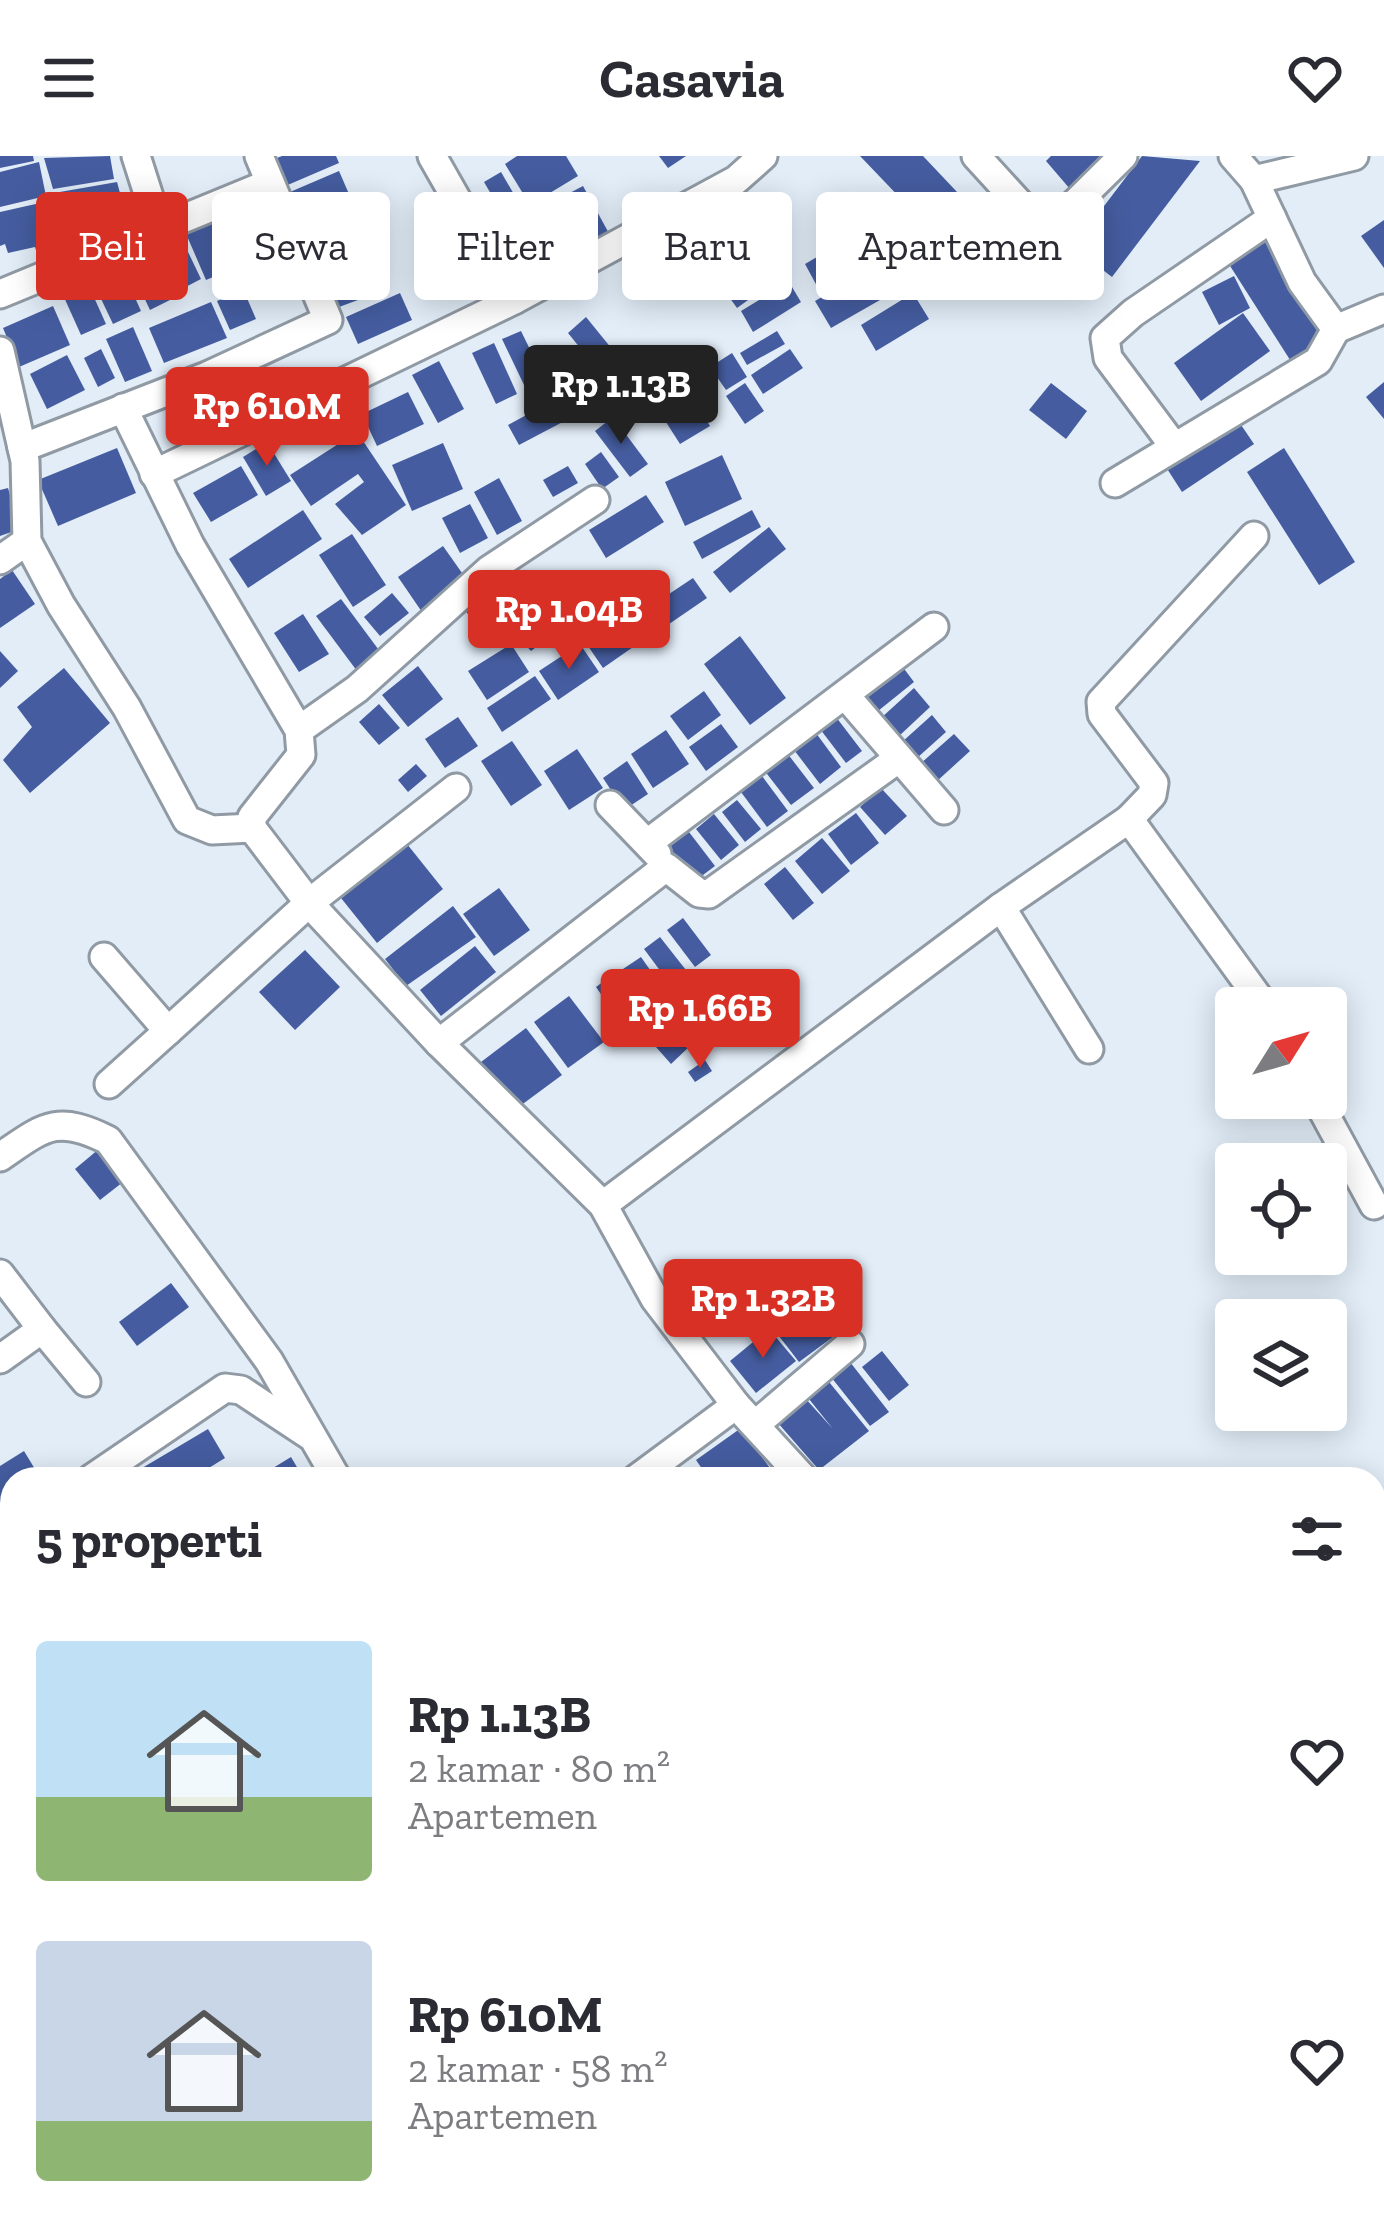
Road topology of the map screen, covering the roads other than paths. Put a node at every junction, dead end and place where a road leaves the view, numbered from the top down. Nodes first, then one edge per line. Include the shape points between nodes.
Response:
1 (136, 156) edge
2 (432, 156) edge
3 (763, 156) edge
4 (976, 156) edge
5 (1124, 156) edge
6 (1233, 156) edge
7 (1354, 156) edge
8 (265, 169) edge
9 (1254, 180) junction
10 (148, 192) edge
11 (452, 192) edge
12 (1010, 192) edge
13 (1087, 192) edge
14 (188, 212) edge
15 (1272, 218) junction
16 (598, 255) edge
17 (36, 279) edge
18 (0, 294) edge
19 (514, 300) edge
20 (1384, 309) edge
21 (1336, 329) junction
22 (0, 351) edge
23 (124, 408) junction
24 (1173, 446) junction
25 (22, 448) junction
26 (154, 474) junction
27 (1114, 483) dead end
28 (595, 500) dead end
29 (1254, 536) dead end
30 (27, 541) junction
31 (0, 560) edge
32 (934, 627) dead end
33 (846, 696) junction
34 (299, 730) junction
35 (898, 759) junction
36 (456, 788) dead end
37 (610, 805) dead end
38 (944, 810) dead end
39 (1129, 819) junction
40 (252, 828) junction
41 (650, 842) junction
42 (666, 867) junction
43 (309, 903) junction
44 (1000, 907) junction
45 (104, 957) dead end
46 (1252, 987) edge
47 (168, 1031) junction
48 (439, 1043) junction
49 (1089, 1049) dead end
50 (109, 1084) dead end
51 (1327, 1119) edge
52 (0, 1157) edge
53 (603, 1205) junction
54 (1374, 1205) dead end
55 (0, 1274) edge
56 (42, 1329) junction
57 (850, 1343) dead end
58 (0, 1359) edge
59 (86, 1382) dead end
60 (746, 1415) junction
61 (313, 1437) junction
62 (109, 1467) edge
63 (330, 1467) edge
64 (657, 1467) edge
65 (793, 1467) edge

1 - 10 street
2 - 11 street
3 - 16 street via 736,181
4 - 12 street
5 - 13 street
6 - 9 street
7 - 9 street
8 - 14 street
8 - 23 street via 328,320
9 - 15 street
15 - 21 street
15 - 24 street via 1105,338 1108,358
17 - 18 street
19 - 26 street
20 - 21 street
21 - 24 street via 1318,361
22 - 25 street
23 - 25 street
23 - 26 street
24 - 27 street
25 - 30 street
26 - 34 street
28 - 34 street via 489,570
29 - 39 street via 1101,702 1154,783
30 - 31 street
30 - 40 street via 188,820 212,830
32 - 33 street
33 - 35 street
33 - 41 street
34 - 40 street via 301,755
35 - 38 street
35 - 42 street via 709,894
36 - 43 street
37 - 41 street
39 - 44 street
39 - 46 street
40 - 43 street
41 - 42 street
42 - 48 street
43 - 47 street
43 - 48 street
44 - 49 street
44 - 53 street
45 - 47 street
47 - 50 street
48 - 53 street
51 - 54 street
52 - 61 street via 47,1125 79,1126 108,1139 269,1361
53 - 60 street via 655,1299
55 - 56 street
56 - 58 street
56 - 59 street
57 - 60 street
60 - 64 street
60 - 65 street
61 - 62 street via 241,1390 225,1388
61 - 63 street

